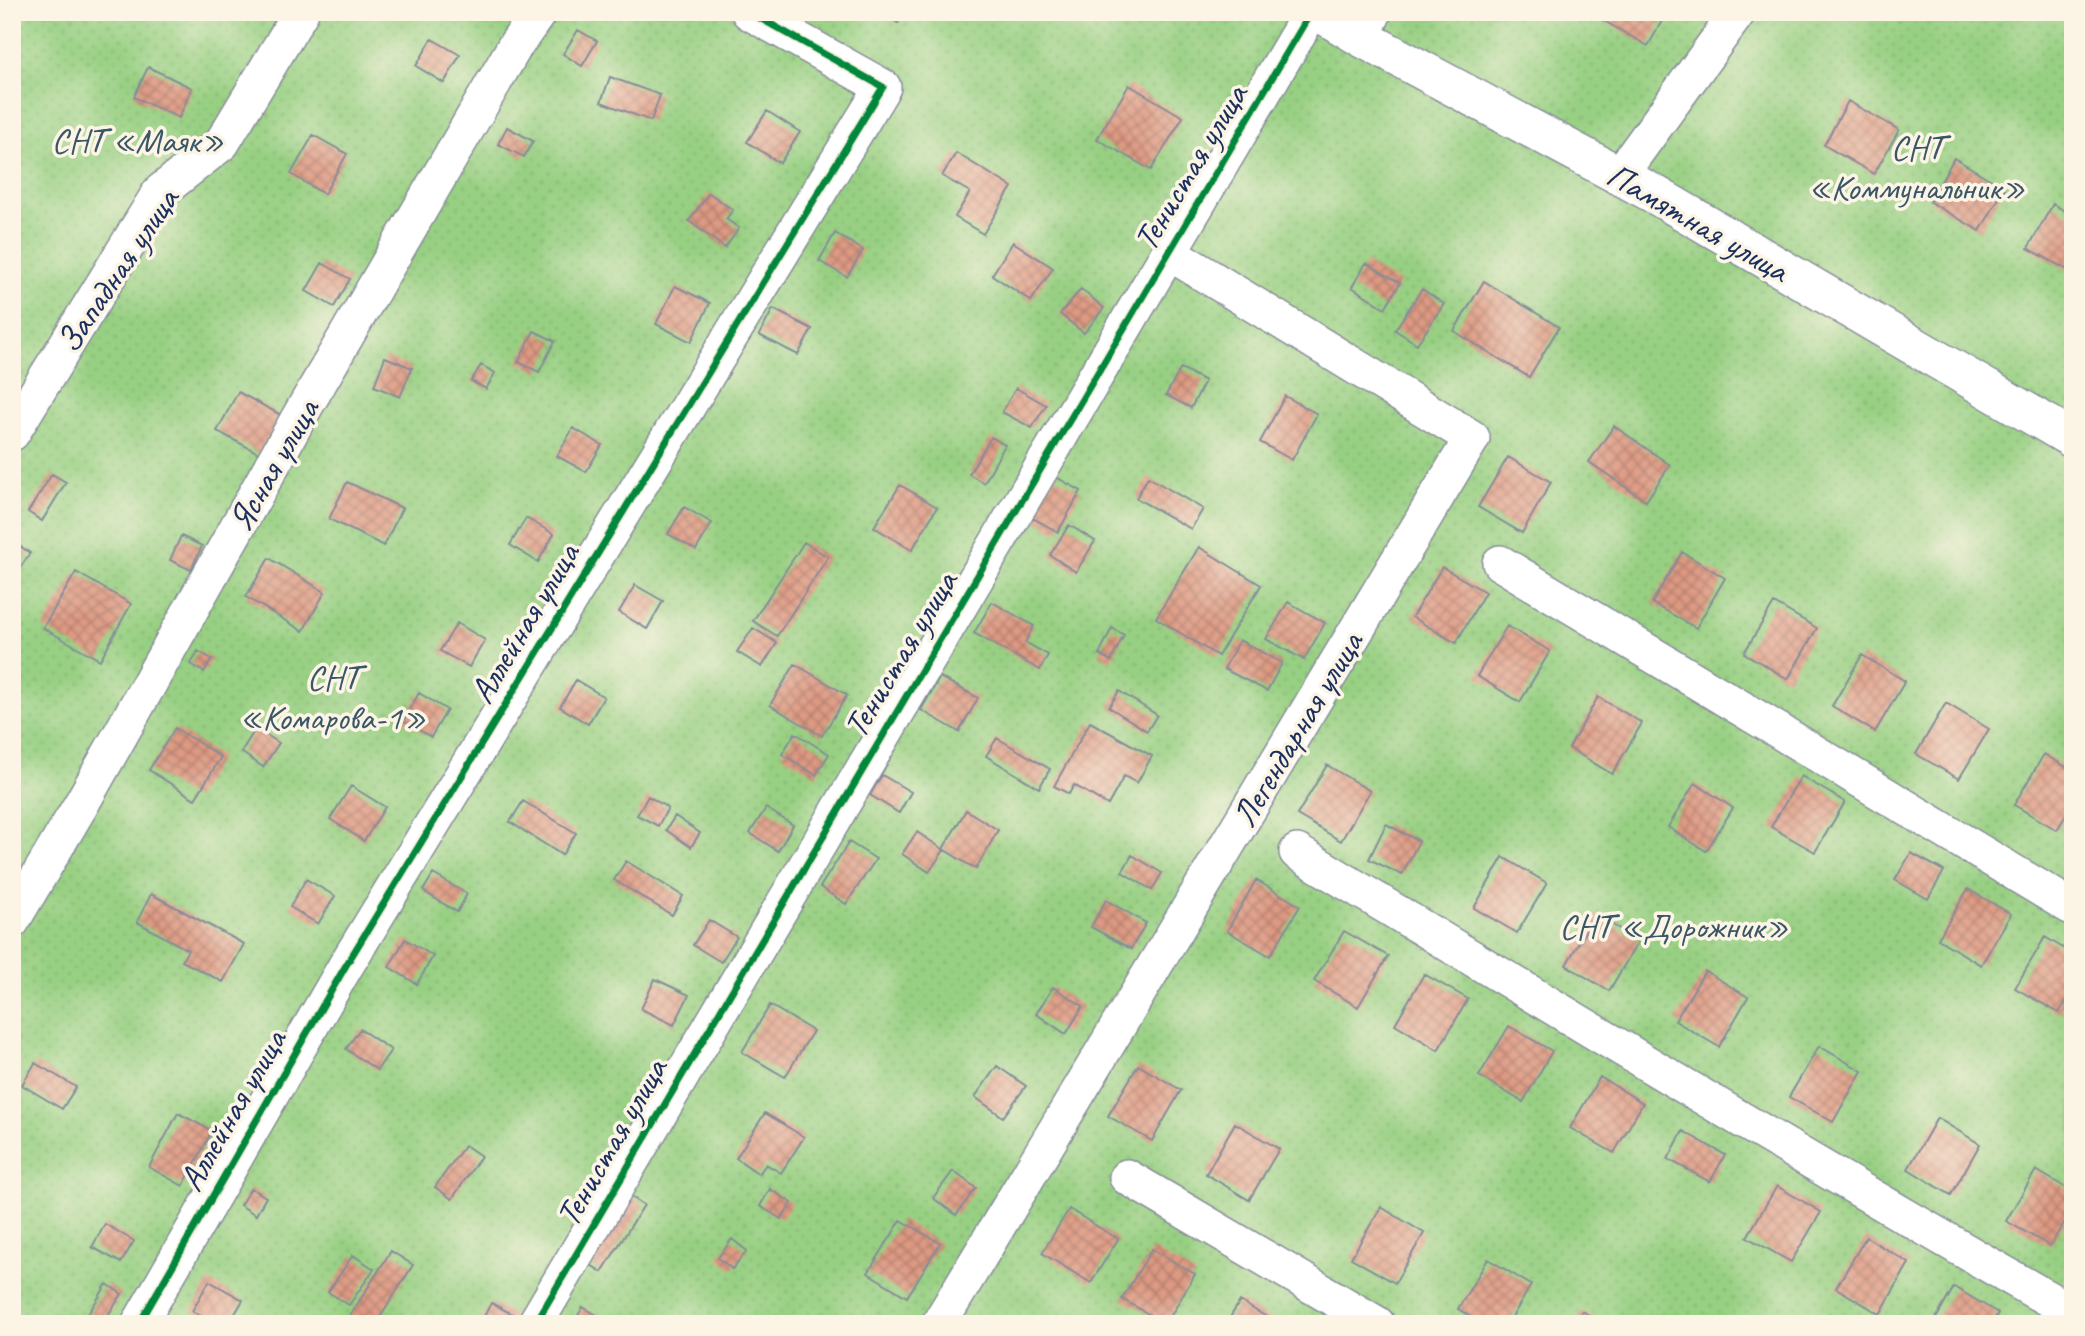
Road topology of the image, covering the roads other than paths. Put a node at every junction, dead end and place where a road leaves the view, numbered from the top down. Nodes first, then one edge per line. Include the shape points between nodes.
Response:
1 (301, 12) edge
2 (539, 12) edge
3 (749, 12) edge
4 (1311, 12) edge
5 (1319, 12) edge
6 (1738, 12) edge
7 (1368, 25) edge
8 (1619, 176) junction
9 (1170, 253) junction
10 (12, 433) edge
11 (2073, 439) edge
12 (1500, 563) dead end
13 (1297, 852) dead end
14 (2073, 908) edge
15 (12, 921) edge
16 (1126, 1177) dead end
17 (2073, 1313) edge
18 (139, 1324) edge
19 (535, 1324) edge
20 (939, 1324) edge
21 (1377, 1324) edge

1 - 10 street, Западная улица via 222,143 160,192
2 - 15 street, Ясная улица via 302,412
3 - 18 street, Аллейная улица via 883,86 345,968
4 - 9 street, Тенистая улица
5 - 7 street, Памятная улица
6 - 8 street
7 - 8 street, Памятная улица
8 - 11 street, Памятная улица
9 - 19 street, Тенистая улица
9 - 20 street, Легендарная улица via 1472,438
12 - 14 street
13 - 17 street
16 - 21 street

